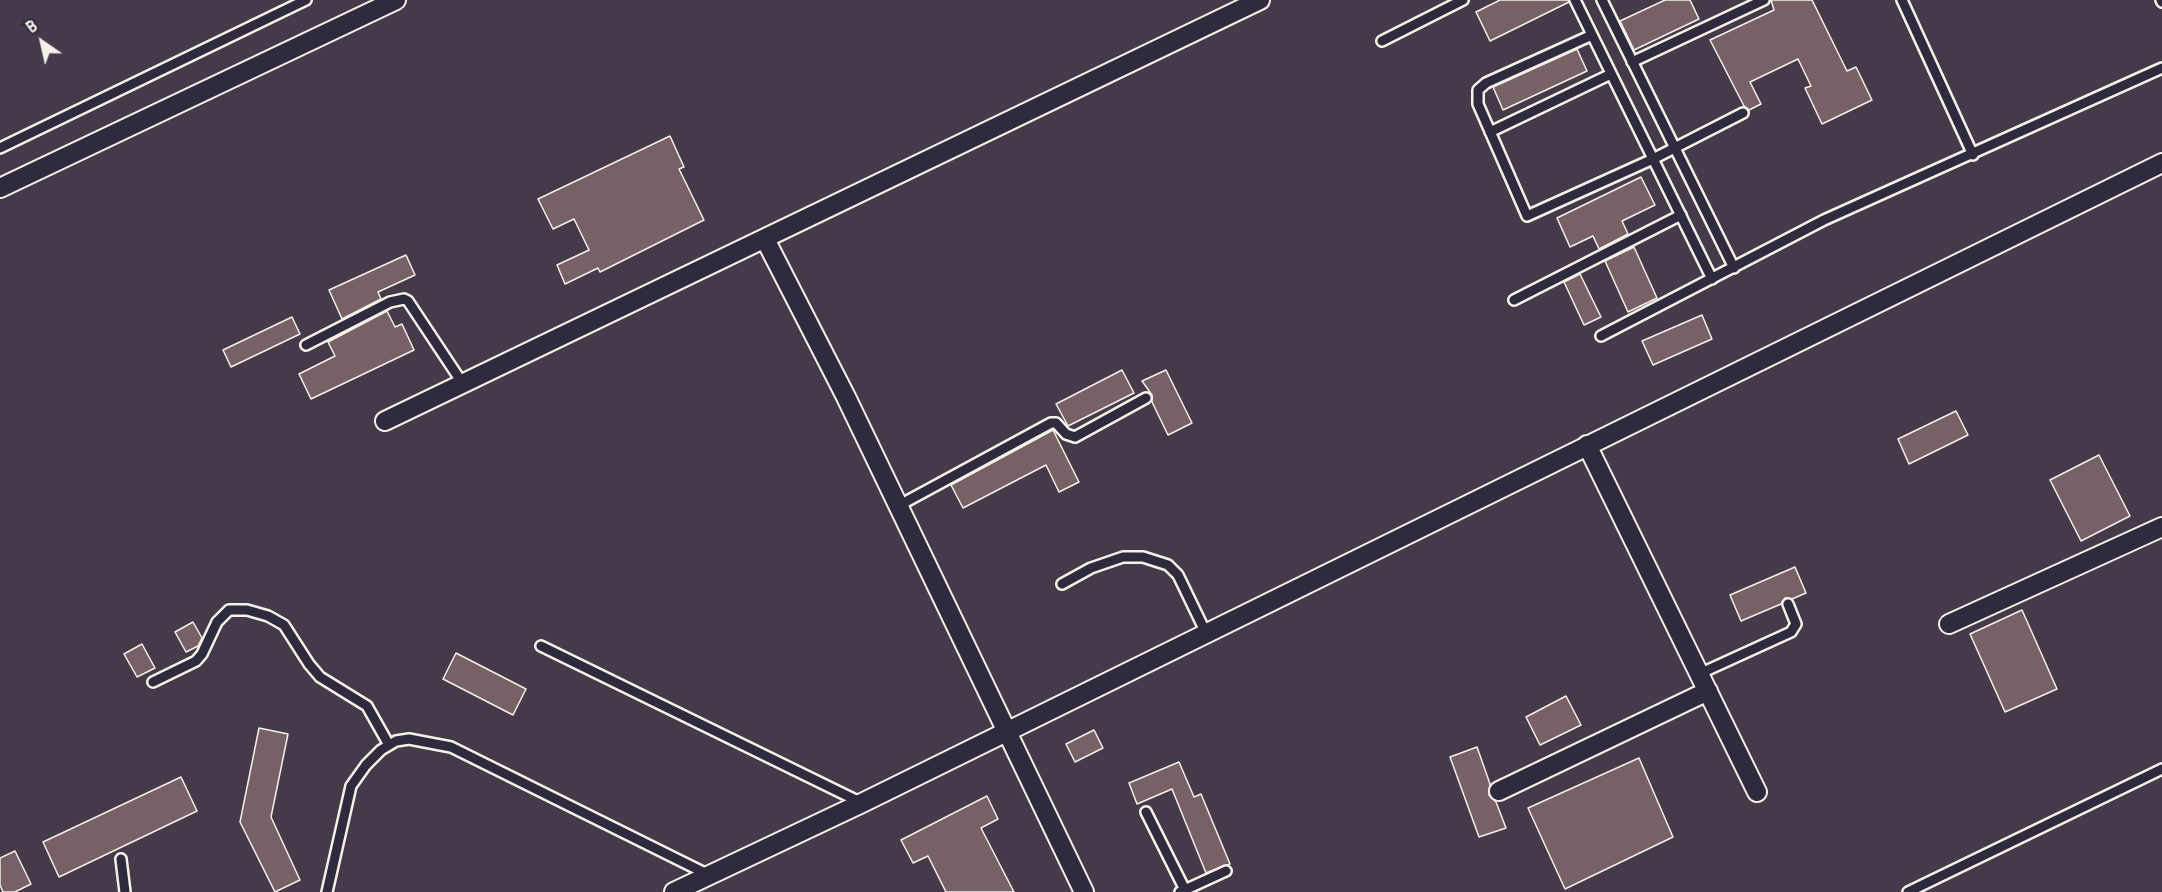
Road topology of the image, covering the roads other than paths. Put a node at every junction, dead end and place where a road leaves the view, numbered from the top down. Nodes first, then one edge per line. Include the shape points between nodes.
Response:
1 (306, 0) edge
2 (396, 0) edge
3 (1260, 0) edge
4 (1463, 0) edge
5 (1575, 0) edge
6 (1602, 0) edge
7 (1764, 0) edge
8 (1902, 0) edge
9 (1592, 35) junction
10 (1383, 41) dead end
11 (1632, 62) junction
12 (2162, 68) edge
13 (1611, 74) junction
14 (1743, 113) dead end
15 (1490, 132) junction
16 (0, 148) edge
17 (1675, 148) junction
18 (1973, 156) junction
19 (1653, 159) junction
20 (2162, 163) edge
21 (0, 188) edge
22 (1681, 215) junction
23 (765, 239) junction
24 (1734, 267) junction
25 (1712, 279) junction
26 (1514, 300) dead end
27 (1601, 336) dead end
28 (306, 345) dead end
29 (463, 384) junction
30 (1146, 398) dead end
31 (385, 421) dead end
32 (1587, 445) junction
33 (897, 506) junction
34 (2162, 526) edge
35 (1062, 584) dead end
36 (1788, 604) dead end
37 (1949, 624) dead end
38 (1206, 633) junction
39 (541, 646) dead end
40 (1699, 674) junction
41 (153, 682) dead end
42 (1708, 691) junction
43 (1006, 732) junction
44 (389, 745) junction
45 (2162, 769) edge
46 (1499, 791) dead end
47 (1757, 792) dead end
48 (862, 803) junction
49 (1146, 812) dead end
50 (122, 859) dead end
51 (1226, 871) dead end
52 (709, 875) junction
53 (1183, 891) edge
54 (125, 892) edge
55 (327, 892) edge
56 (674, 892) edge
57 (1084, 892) edge
58 (1908, 892) edge

1 - 16 lane
2 - 21 street
3 - 23 street
4 - 10 lane
5 - 9 lane
6 - 11 lane
7 - 11 lane
8 - 18 lane
9 - 13 lane
9 - 15 lane via 1478,90 1478,104
11 - 17 lane
12 - 18 lane
13 - 15 lane
13 - 19 lane
14 - 17 lane
15 - 19 lane via 1527,216
17 - 19 lane
17 - 24 lane
18 - 24 lane via 1824,220
19 - 22 lane
20 - 32 street
22 - 25 lane
22 - 26 lane
23 - 29 street
23 - 33 street
24 - 25 lane
25 - 27 lane
28 - 29 lane via 390,302 404,299
29 - 31 street
30 - 33 lane via 1075,437 1051,423
32 - 38 street
32 - 40 street
33 - 43 street
34 - 37 street
35 - 38 lane via 1123,557 1143,557 1168,565 1178,575
36 - 40 lane via 1796,624 1787,635
38 - 43 street
39 - 48 lane
40 - 42 street
41 - 44 lane via 196,661 216,622 229,610 247,610 284,625 320,676 367,706
42 - 46 street
42 - 47 street
43 - 48 street
43 - 57 street
44 - 52 lane via 409,739 451,747
44 - 55 lane via 366,765 351,786
45 - 58 lane
48 - 52 street
49 - 53 lane
50 - 54 lane
51 - 53 lane
52 - 56 street

